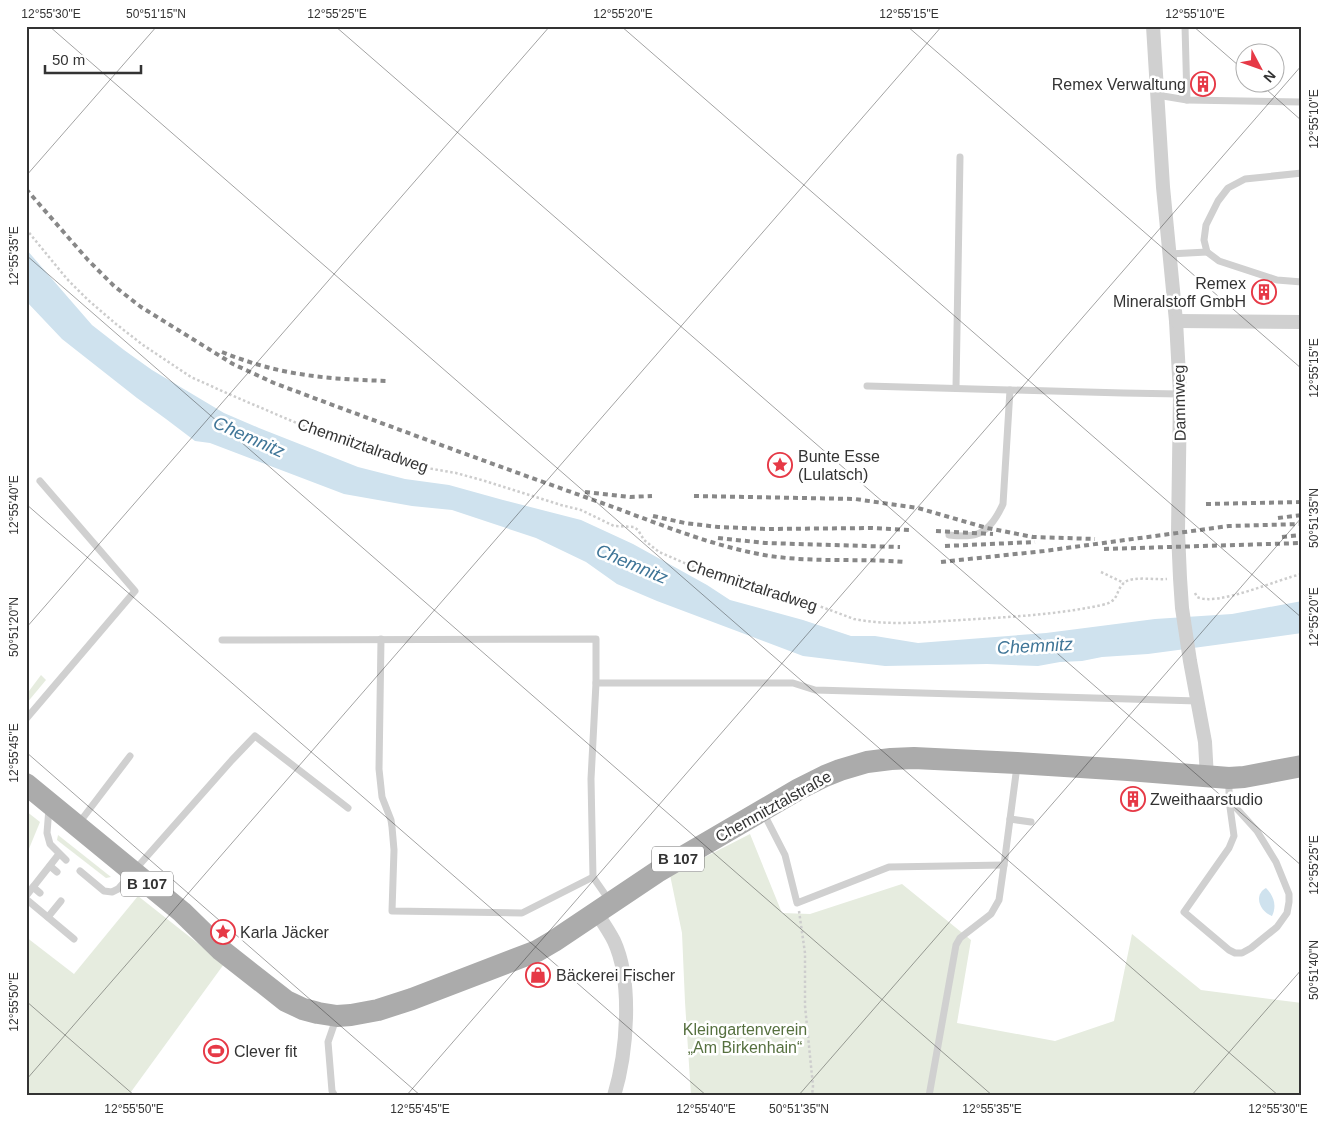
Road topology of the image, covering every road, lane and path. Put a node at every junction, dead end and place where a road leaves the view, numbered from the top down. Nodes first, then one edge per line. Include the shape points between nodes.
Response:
1 (1153, 26) edge
2 (1185, 26) edge
3 (1157, 95) junction
4 (1187, 100) junction
5 (1302, 102) edge
6 (960, 157) dead end
7 (1302, 173) edge
8 (26, 229) edge
9 (1207, 252) junction
10 (1169, 254) junction
11 (1302, 282) edge
12 (1176, 321) junction
13 (1302, 322) edge
14 (867, 386) dead end
15 (956, 388) junction
16 (1010, 390) junction
17 (1180, 394) junction
18 (40, 481) dead end
19 (949, 535) dead end
20 (1101, 572) dead end
21 (1302, 574) edge
22 (1180, 578) junction
23 (1124, 583) junction
24 (381, 639) junction
25 (222, 640) dead end
26 (596, 683) junction
27 (1198, 700) junction
28 (26, 719) edge
29 (130, 756) dead end
30 (1017, 763) junction
31 (1302, 766) edge
32 (26, 784) edge
33 (1222, 785) junction
34 (49, 802) junction
35 (348, 808) dead end
36 (762, 810) junction
37 (1010, 819) junction
38 (1031, 822) dead end
39 (77, 825) junction
40 (59, 854) junction
41 (66, 860) dead end
42 (1004, 865) junction
43 (50, 866) junction
44 (57, 872) dead end
45 (132, 872) junction
46 (81, 874) dead end
47 (42, 876) junction
48 (593, 877) junction
49 (48, 882) dead end
50 (33, 887) junction
51 (40, 893) dead end
52 (26, 897) edge
53 (798, 903) junction
54 (57, 904) dead end
55 (603, 907) junction
56 (48, 917) junction
57 (74, 939) dead end
58 (337, 1016) junction
59 (335, 1096) edge
60 (614, 1096) edge
61 (812, 1096) edge
62 (929, 1096) edge

1 - 3 street, Dammweg
2 - 4 lane
3 - 4 lane
3 - 10 street, Dammweg
4 - 5 lane
6 - 15 lane
7 - 9 lane via 1245,179 1228,188 1206,225 1204,240
8 - 23 path, Chemnitztalradweg via 88,300 143,345 191,377 334,439 421,467 485,480 581,510 614,526 634,527 659,552 726,580 796,597 854,619 895,623 1052,614 1101,606 1113,601
9 - 10 lane
9 - 11 lane via 1219,260 1277,280
10 - 12 street, Dammweg
12 - 13 street
12 - 17 street, Dammweg
14 - 15 lane
15 - 16 lane
16 - 17 lane
16 - 19 lane via 1004,504 998,517 980,534
17 - 22 street, Dammweg
18 - 28 lane via 135,592
20 - 23 path
21 - 22 path via 1233,596 1204,600 1196,595 1192,578
22 - 23 path
22 - 27 street, Dammweg
24 - 25 lane
24 - 26 lane via 596,639
24 - 48 lane via 379,768 394,850 392,911 522,913
26 - 27 lane via 794,683 815,690
26 - 48 lane via 591,778
27 - 33 street, Dammweg via 1205,742
29 - 39 lane
30 - 33 main road, Chemnitztalstraße / B 107 via 1128,770
30 - 36 main road, Chemnitztalstraße / B 107 via 914,758 867,762 825,776
30 - 37 lane
31 - 33 main road, Chemnitztalstraße / B 107 via 1244,777
32 - 34 main road, B 107
33 - 33 lane via 1234,836 1184,912 1229,950 1242,953 1277,927 1287,914 1289,894 1276,862
34 - 39 main road, B 107
34 - 40 lane via 47,833 50,844
35 - 45 lane via 255,736
36 - 53 lane via 785,855
36 - 55 main road, Chemnitztalstraße / B 107
37 - 38 lane
37 - 42 lane
39 - 45 main road, B 107
40 - 41 lane
40 - 43 lane
42 - 53 lane via 889,868
42 - 62 lane via 999,900 991,914 960,938 956,945
43 - 44 lane
43 - 47 lane
45 - 46 lane via 112,892 104,891
45 - 58 main road, Chemnitztalstraße / B 107 via 182,912 221,950 286,1001 303,1009
47 - 49 lane
47 - 50 lane
48 - 55 lane
50 - 51 lane
50 - 52 lane
52 - 56 lane
53 - 61 path via 805,953 805,1006
54 - 56 lane
55 - 58 main road, Chemnitztalstraße / B 107 via 554,941 522,957 378,1010
55 - 60 street via 626,990 625,1038
56 - 57 lane
58 - 59 lane via 328,1042

